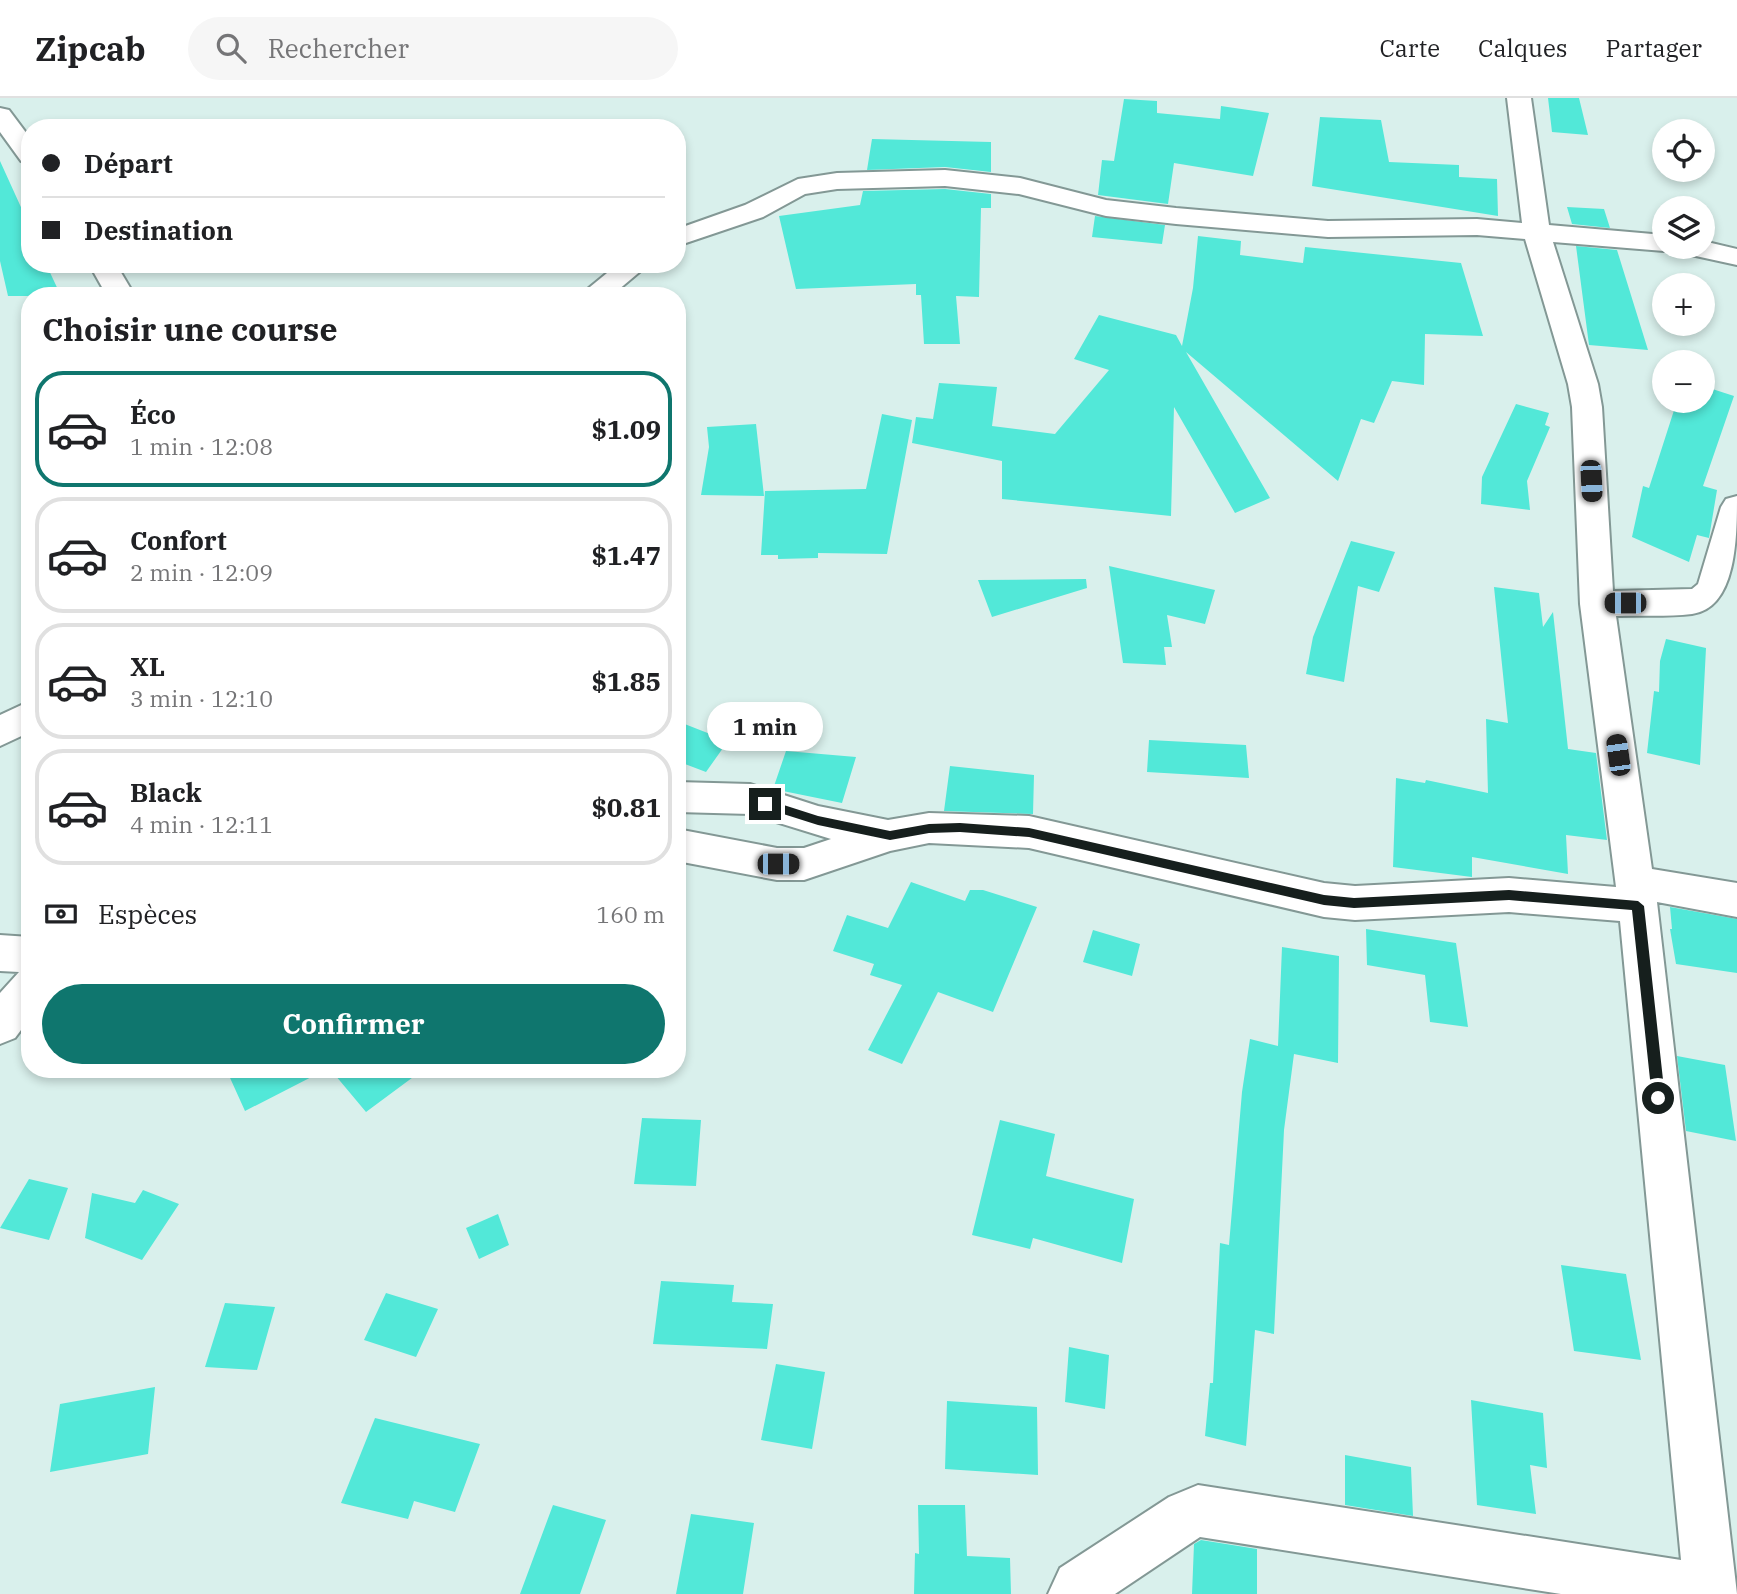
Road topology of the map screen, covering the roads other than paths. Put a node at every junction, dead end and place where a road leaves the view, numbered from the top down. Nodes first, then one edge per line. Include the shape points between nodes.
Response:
1 (1519, 98) edge
2 (0, 116) edge
3 (21, 144) edge
4 (1536, 230) junction
5 (686, 235) edge
6 (1652, 242) edge
7 (1715, 252) edge
8 (1737, 257) edge
9 (624, 273) edge
10 (605, 287) edge
11 (1737, 507) edge
12 (1597, 604) junction
13 (21, 720) edge
14 (0, 732) edge
15 (686, 797) edge
16 (890, 835) junction
17 (686, 847) edge
18 (1636, 894) junction
19 (1737, 900) edge
20 (0, 953) edge
21 (21, 954) edge
22 (21, 998) edge
23 (0, 1025) edge
24 (1711, 1592) edge
25 (1074, 1594) edge

1 - 4 street
2 - 3 street
4 - 5 street via 1328,229 1176,216 1106,208 1035,189 945,178 837,181 798,187 754,211
4 - 6 street
4 - 12 street via 1587,407
7 - 8 street
9 - 10 street
11 - 12 street via 1713,589 1704,598 1680,603
12 - 18 street
13 - 14 street
15 - 16 street via 750,799 818,821
16 - 17 street via 804,864 778,864
16 - 18 street via 939,828 1029,832 1230,881 1354,903
18 - 19 street
18 - 24 street
20 - 21 street
22 - 23 street
24 - 25 street via 1198,1511

